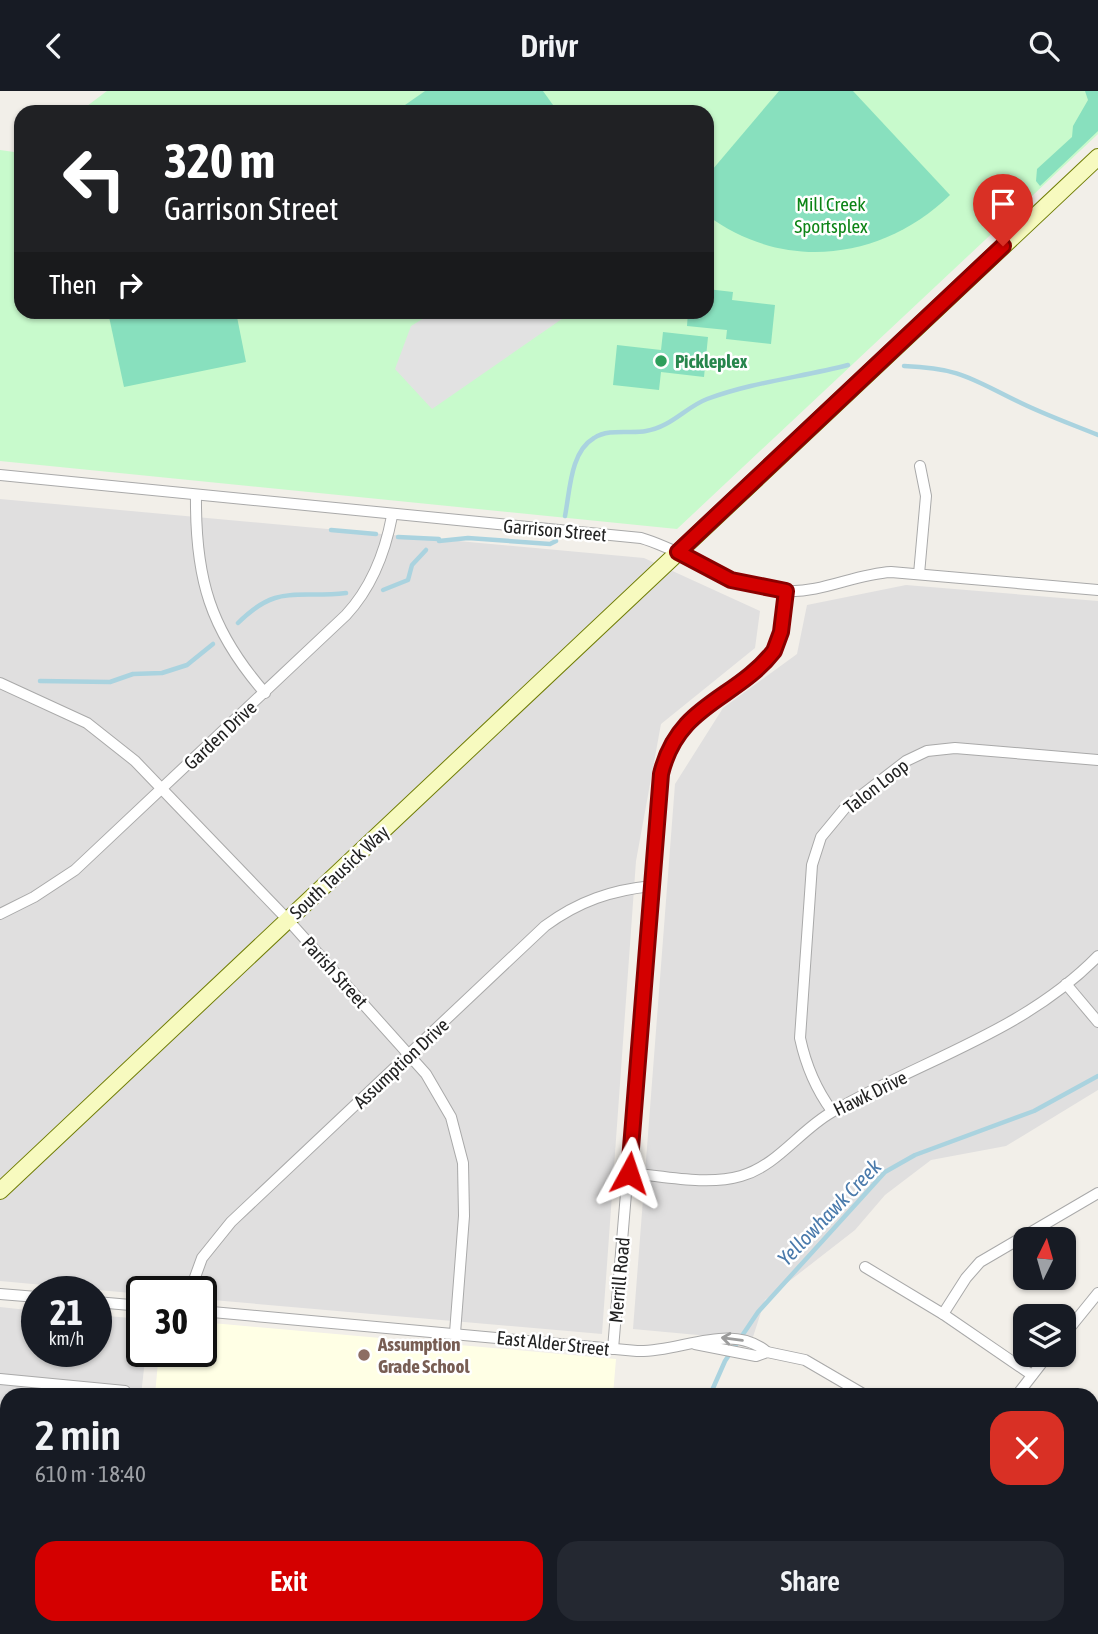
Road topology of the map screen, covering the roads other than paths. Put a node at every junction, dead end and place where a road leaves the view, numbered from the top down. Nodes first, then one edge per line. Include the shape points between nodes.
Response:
1 (1098, 157) edge
2 (920, 466) dead end
3 (0, 475) edge
4 (196, 495) junction
5 (392, 516) junction
6 (678, 552) junction
7 (919, 574) junction
8 (1098, 590) edge
9 (786, 591) junction
10 (0, 683) edge
11 (265, 693) junction
12 (1098, 760) edge
13 (162, 789) junction
14 (652, 887) junction
15 (0, 913) edge
16 (288, 920) junction
17 (1098, 957) edge
18 (1066, 984) junction
19 (1098, 1021) edge
20 (411, 1056) junction
21 (832, 1111) junction
22 (629, 1173) junction
23 (0, 1191) edge
24 (1098, 1193) edge
25 (865, 1267) dead end
26 (195, 1276) edge
27 (0, 1294) edge
28 (21, 1296) edge
29 (1096, 1298) edge
30 (217, 1312) edge
31 (943, 1314) junction
32 (1076, 1321) edge
33 (455, 1333) junction
34 (613, 1349) junction
35 (1038, 1367) edge
36 (1032, 1375) junction
37 (0, 1379) edge
38 (94, 1388) edge
39 (854, 1388) edge
40 (1022, 1388) edge

1 - 6 main road, South Tausick Way
2 - 7 street via 926,496
3 - 4 street, Garrison Street
4 - 5 street, Garrison Street
4 - 11 street via 197,551 208,606 233,653
5 - 6 street, Garrison Street via 641,538
5 - 11 street, Garden Drive via 366,591
6 - 9 street, Garrison Street via 731,580
6 - 16 main road, South Tausick Way
7 - 8 street, Garrison Street
7 - 9 street, Garrison Street via 869,573
9 - 14 street, Merrill Road via 778,643 768,658 671,741 661,774
10 - 13 street, Parish Street via 87,723
11 - 13 street, Garden Drive
12 - 21 street, Talon Loop via 954,748 927,751 906,761 845,808 821,837 811,865 800,1038 816,1089
13 - 15 street, Garden Drive via 75,870
13 - 16 street, Parish Street
14 - 20 street, Assumption Drive via 604,895 563,913
14 - 22 street, Merrill Road
16 - 20 street, Parish Street
16 - 23 main road, South Tausick Way
17 - 18 street, Hawk Drive
18 - 19 street
18 - 21 street, Hawk Drive via 977,1041
20 - 26 street, Assumption Drive via 231,1222 202,1258
20 - 33 street, Parish Street via 441,1095 463,1163
21 - 22 street, Hawk Drive via 763,1166 739,1177
22 - 34 street, Merrill Road
24 - 31 street via 981,1262
25 - 31 street
27 - 28 street
29 - 32 street
30 - 33 street, East Alder Street
31 - 36 street
33 - 34 street, East Alder Street
34 - 39 street, East Alder Street via 652,1352 730,1338 820,1366
35 - 36 street
36 - 40 street
37 - 38 street

